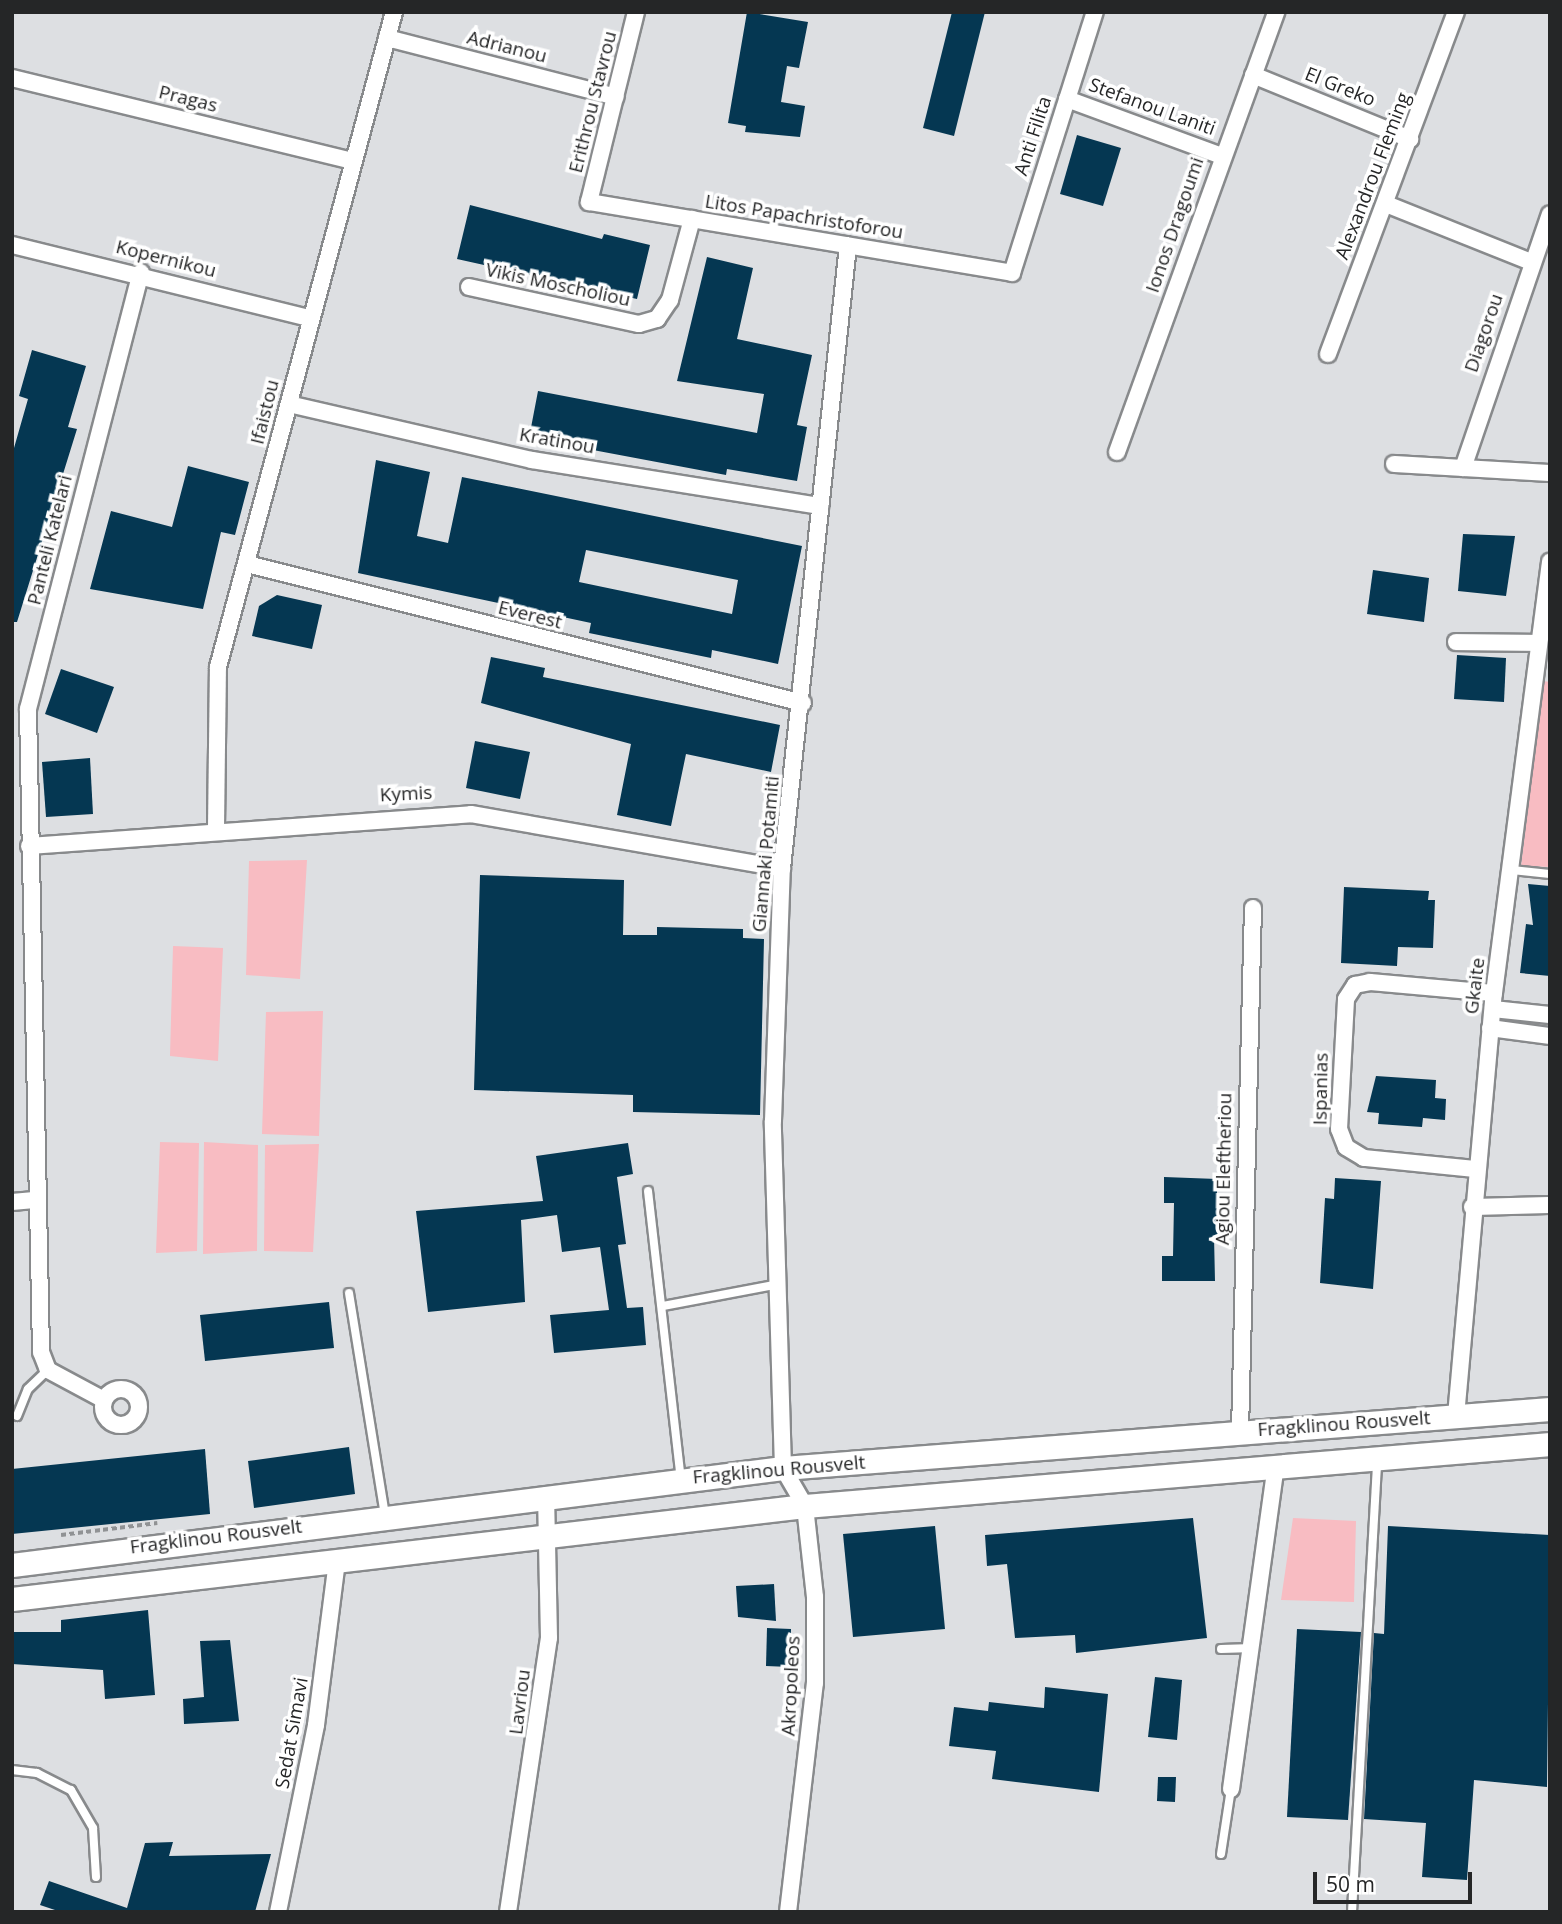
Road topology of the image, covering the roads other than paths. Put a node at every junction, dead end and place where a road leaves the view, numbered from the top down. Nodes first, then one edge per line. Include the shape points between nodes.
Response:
1 (394, 12) edge
2 (636, 12) edge
3 (1095, 12) edge
4 (1276, 12) edge
5 (1456, 12) edge
6 (387, 38) junction
7 (1253, 75) junction
8 (12, 78) edge
9 (616, 97) junction
10 (1067, 99) junction
11 (1410, 139) junction
12 (1222, 156) junction
13 (353, 161) junction
14 (589, 202) joint
15 (1386, 204) junction
16 (1550, 214) edge
17 (692, 219) junction
18 (12, 245) edge
19 (848, 245) junction
20 (1531, 262) junction
21 (141, 272) junction
22 (1012, 273) joint
23 (469, 287) dead end
24 (309, 318) junction
25 (1328, 354) dead end
26 (289, 404) junction
27 (1117, 452) dead end
28 (1394, 464) dead end
29 (1463, 468) junction
30 (1550, 473) edge
31 (820, 506) junction
32 (1550, 562) edge
33 (247, 564) junction
34 (1456, 642) dead end
35 (1538, 643) junction
36 (1542, 677) edge
37 (803, 703) junction
38 (20, 709) edge
39 (216, 828) junction
40 (29, 846) junction
41 (782, 868) junction
42 (1512, 870) junction
43 (1550, 874) edge
44 (1253, 908) dead end
45 (1493, 1001) junction
46 (1550, 1015) edge
47 (1490, 1028) junction
48 (1550, 1036) edge
49 (1475, 1169) junction
50 (648, 1191) dead end
51 (37, 1200) junction
52 (12, 1202) edge
53 (1550, 1205) edge
54 (1472, 1207) junction
55 (774, 1285) junction
56 (349, 1293) dead end
57 (663, 1306) junction
58 (48, 1370) junction
59 (104, 1400) dead end
60 (1550, 1409) edge
61 (18, 1416) dead end
62 (1456, 1416) junction
63 (1240, 1431) junction
64 (1550, 1444) edge
65 (1377, 1459) junction
66 (1276, 1465) junction
67 (783, 1468) junction
68 (681, 1479) junction
69 (546, 1495) junction
70 (804, 1506) junction
71 (385, 1516) junction
72 (547, 1533) junction
73 (337, 1560) junction
74 (12, 1565) edge
75 (12, 1599) edge
76 (1253, 1648) junction
77 (1221, 1649) dead end
78 (12, 1770) edge
79 (1231, 1789) joint
80 (1221, 1854) dead end
81 (96, 1877) dead end
82 (278, 1912) edge
83 (508, 1912) edge
84 (788, 1912) edge
85 (1352, 1912) edge

1 - 6 street, Ifaistou
2 - 9 street, Erithrou Stavrou
3 - 10 street, Anti Filita
4 - 7 street, Ionos Dragoumi
5 - 11 street, Alexandrou Fleming
6 - 9 street, Adrianou
6 - 13 street, Ifaistou
7 - 11 street, El Greko
7 - 12 street, Ionos Dragoumi
8 - 13 street, Pragas
9 - 14 street, Erithrou Stavrou
10 - 12 street, Stefanou Laniti
10 - 22 street, Anti Filita
11 - 15 street, Alexandrou Fleming
12 - 27 street, Ionos Dragoumi
13 - 24 street, Ifaistou
14 - 17 street, Litos Papachristoforou
15 - 20 street
15 - 25 street, Alexandrou Fleming
16 - 20 street, Diagorou
17 - 19 street, Litos Papachristoforou
17 - 23 street, Vikis Moscholiou via 670,300 657,319 639,324
18 - 21 street, Kopernikou
19 - 22 street, Litos Papachristoforou
19 - 31 street, Giannaki Potamiti
20 - 29 street, Diagorou
21 - 24 street, Kopernikou
21 - 38 street, Panteli Katelari
24 - 26 street, Ifaistou
26 - 31 street, Kratinou via 532,460
26 - 33 street, Ifaistou
28 - 29 street
29 - 30 street
31 - 37 street, Giannaki Potamiti
32 - 35 street, Gkaite
33 - 37 street, Everest
33 - 39 street, Ifaistou via 214,689
34 - 35 street
35 - 36 street, Gkaite
36 - 42 street, Gkaite
37 - 41 street, Giannaki Potamiti
38 - 40 street, Panteli Katelari
39 - 40 street, Kymis
39 - 41 street, Kymis via 471,814
40 - 51 street, Panteli Katelari
41 - 55 street, Giannaki Potamiti
42 - 43 lane
42 - 45 street, Gkaite
44 - 63 street, Agiou Eleftheriou
45 - 46 street
45 - 47 street, Gkaite
45 - 49 street, Ispanias via 1355,985 1346,999 1339,1129 1346,1147 1364,1158
47 - 48 street
47 - 49 street, Gkaite
49 - 54 street, Gkaite
50 - 57 lane
51 - 52 street
51 - 58 street, Panteli Katelari via 41,1352
53 - 54 street
54 - 62 street, Gkaite
55 - 57 lane
55 - 67 street, Giannaki Potamiti
56 - 71 lane
57 - 68 lane
58 - 59 street
58 - 61 lane via 28,1389
60 - 62 main road, Fragklinou Rousvelt
62 - 63 main road, Fragklinou Rousvelt
63 - 67 main road, Fragklinou Rousvelt
64 - 65 main road, Fragklinou Rousvelt
65 - 66 main road, Fragklinou Rousvelt
65 - 85 lane
66 - 70 main road, Fragklinou Rousvelt
66 - 76 street
67 - 68 main road, Fragklinou Rousvelt
67 - 70 street, Akropoleos
68 - 69 main road, Fragklinou Rousvelt
69 - 71 main road, Fragklinou Rousvelt
69 - 72 street, Lavriou
70 - 72 main road, Fragklinou Rousvelt
70 - 84 street, Akropoleos via 816,1597 815,1683
71 - 74 main road, Fragklinou Rousvelt
72 - 73 main road, Fragklinou Rousvelt
72 - 83 street, Lavriou via 549,1638
73 - 75 main road, Fragklinou Rousvelt
73 - 82 street, Sedat Simavi via 316,1726
76 - 77 lane
76 - 79 street
78 - 81 lane via 37,1773 71,1790 93,1828
79 - 80 lane

